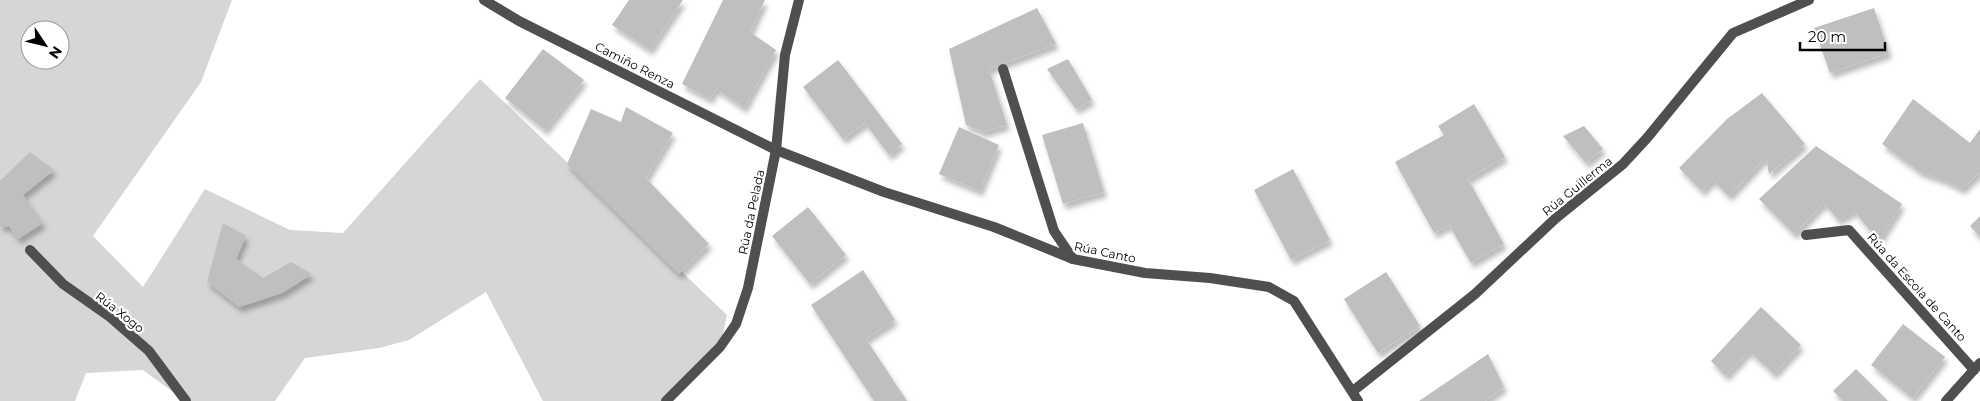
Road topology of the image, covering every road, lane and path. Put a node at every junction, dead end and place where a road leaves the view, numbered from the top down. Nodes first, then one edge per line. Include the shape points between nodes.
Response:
1 (484, 0) edge
2 (799, 0) edge
3 (1809, 0) edge
4 (1003, 69) dead end
5 (776, 150) junction
6 (1806, 235) dead end
7 (30, 250) dead end
8 (1073, 259) junction
9 (1977, 367) edge
10 (1353, 391) junction
11 (186, 401) edge
12 (666, 401) edge
13 (1358, 401) edge
14 (1946, 401) edge

1 - 5 street, Camiño Renza via 519,21
2 - 5 street, Rúa da Pelada via 785,55
3 - 10 street, Rúa Guillerma via 1733,33 1623,164 1556,218 1475,294
4 - 8 street via 1054,231
5 - 8 street, Rúa Canto via 884,192 994,227
5 - 12 street, Rúa da Pelada via 748,288 736,324 720,348
6 - 9 street, Rúa da Escola de Canto via 1849,230
7 - 11 street, Rúa Xogo via 63,284 110,317 149,351
8 - 10 street, Rúa Canto via 1145,273 1269,287 1294,301
9 - 14 street, Rúa da Escola de Canto
10 - 13 street, Rúa Canto

